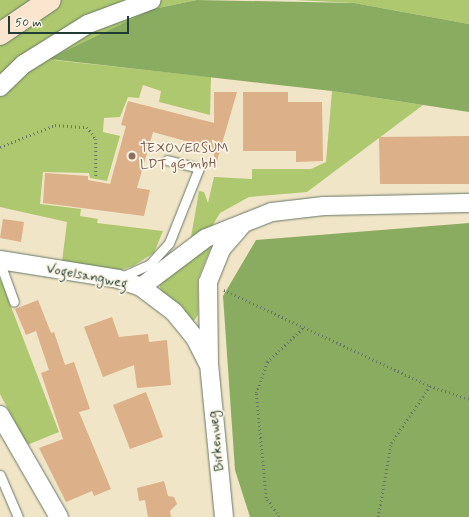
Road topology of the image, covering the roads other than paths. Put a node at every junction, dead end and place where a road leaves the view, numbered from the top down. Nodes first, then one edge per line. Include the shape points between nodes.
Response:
1 (50, 0) edge
2 (152, 0) edge
3 (0, 34) edge
4 (0, 87) edge
5 (167, 160) dead end
6 (469, 203) edge
7 (244, 224) junction
8 (0, 261) edge
9 (118, 279) junction
10 (141, 287) junction
11 (14, 302) dead end
12 (209, 365) junction
13 (0, 415) edge
14 (0, 475) edge
15 (18, 517) edge
16 (59, 517) edge
17 (224, 517) edge

1 - 3 main road
2 - 4 street via 88,24 24,64
5 - 9 lane via 199,168 169,243 150,264
6 - 7 street via 315,207 272,212
7 - 10 street via 206,238
7 - 12 street, Birkenweg via 222,248 208,282
8 - 9 street, Vogelsangweg
8 - 11 lane
9 - 10 street, Vogelsangweg
10 - 12 street, Vogelsangweg via 174,312 195,338
12 - 17 street, Birkenweg
13 - 16 street
14 - 15 lane

